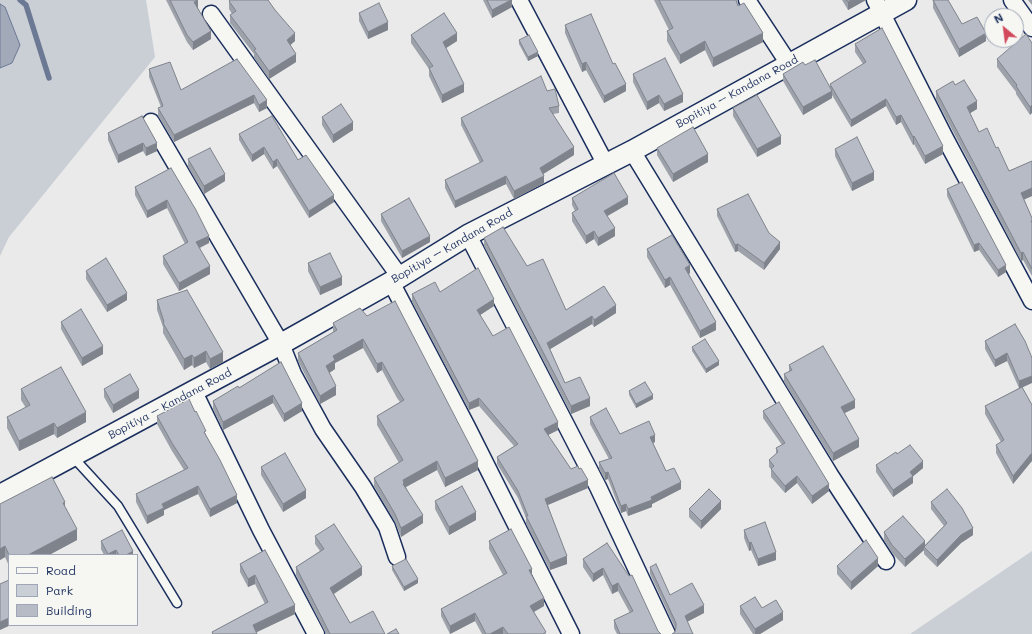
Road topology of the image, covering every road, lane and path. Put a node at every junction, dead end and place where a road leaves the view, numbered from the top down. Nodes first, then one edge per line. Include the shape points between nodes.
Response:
1 (518, 0) edge
2 (747, 0) edge
3 (906, 0) edge
4 (1012, 0) edge
5 (879, 6) edge
6 (211, 14) dead end
7 (1032, 28) edge
8 (789, 64) junction
9 (150, 122) dead end
10 (632, 150) junction
11 (605, 164) junction
12 (468, 235) junction
13 (396, 280) junction
14 (1032, 301) edge
15 (281, 344) junction
16 (194, 392) junction
17 (73, 456) junction
18 (0, 495) edge
19 (397, 557) dead end
20 (886, 561) dead end
21 (177, 603) dead end
22 (316, 634) edge
23 (571, 634) edge
24 (667, 634) edge

1 - 11 street
2 - 8 street
3 - 5 street, Bopitiya – Kandana Road
4 - 7 street
5 - 8 street, Bopitiya – Kandana Road
5 - 14 street via 945,138
6 - 13 street
8 - 10 street, Bopitiya – Kandana Road
9 - 15 street
10 - 11 street, Bopitiya – Kandana Road
10 - 20 street via 830,475
11 - 12 street, Bopitiya – Kandana Road
12 - 13 street, Bopitiya – Kandana Road
12 - 24 street via 598,487
13 - 15 street, Bopitiya – Kandana Road
13 - 23 street
15 - 16 street, Bopitiya – Kandana Road
15 - 19 street via 293,374 324,429 387,527
16 - 17 street, Bopitiya – Kandana Road
16 - 22 street via 261,530
17 - 18 street, Bopitiya – Kandana Road
17 - 21 lane via 118,506

